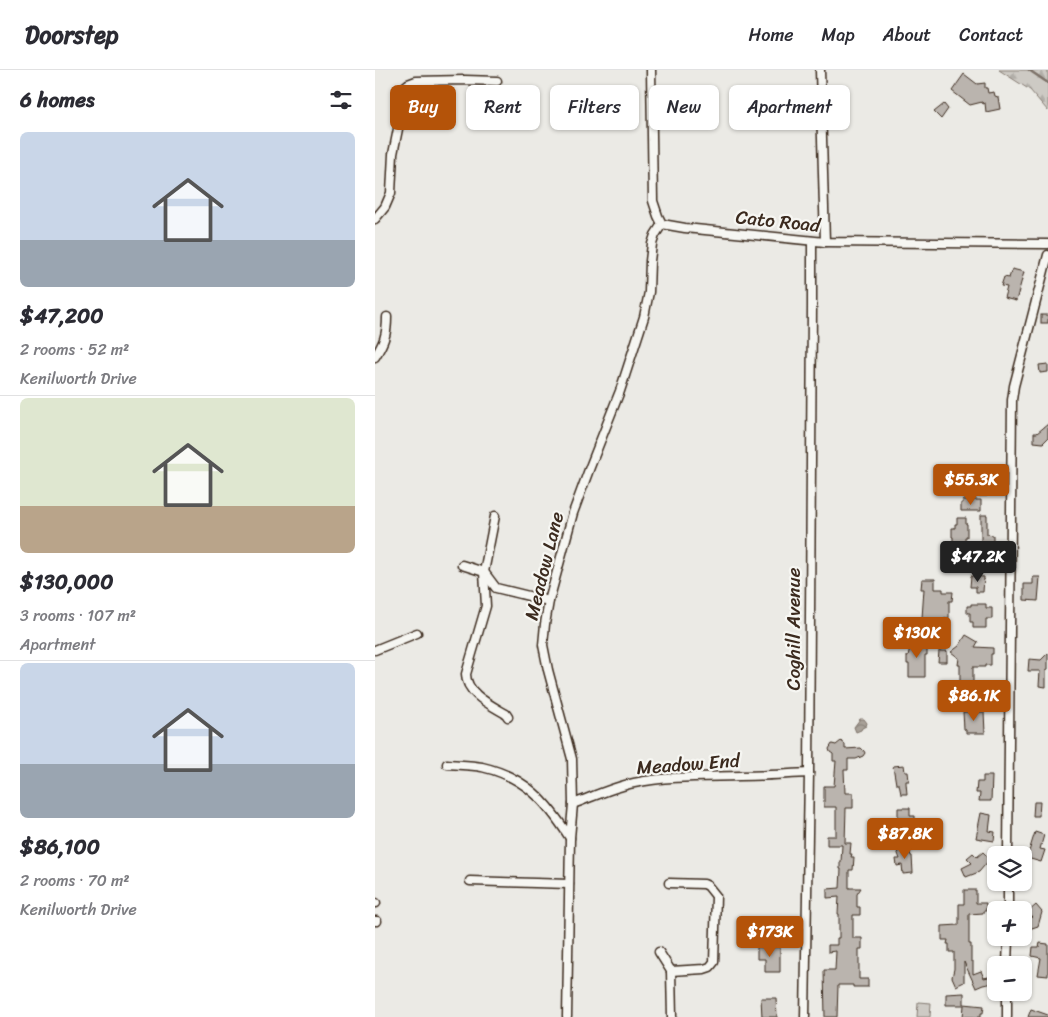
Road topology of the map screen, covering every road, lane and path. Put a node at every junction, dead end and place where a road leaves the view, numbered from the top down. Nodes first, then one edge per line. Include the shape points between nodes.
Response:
1 (651, 70) edge
2 (820, 70) edge
3 (497, 81) dead end
4 (375, 219) edge
5 (662, 224) junction
6 (812, 241) junction
7 (825, 242) junction
8 (1048, 244) edge
9 (1048, 255) edge
10 (387, 317) dead end
11 (375, 357) edge
12 (495, 516) dead end
13 (461, 565) dead end
14 (484, 572) junction
15 (549, 601) junction
16 (417, 634) dead end
17 (375, 650) edge
18 (508, 717) dead end
19 (447, 764) dead end
20 (809, 773) junction
21 (573, 804) junction
22 (570, 838) junction
23 (1008, 846) edge
24 (470, 882) dead end
25 (669, 883) dead end
26 (569, 884) junction
27 (659, 952) dead end
28 (671, 971) junction
29 (1007, 1001) edge
30 (567, 1017) edge
31 (672, 1017) edge
32 (805, 1017) edge
33 (1007, 1017) edge

1 - 5 street via 653,201
2 - 7 street
3 - 4 street via 416,81 403,88 399,95 391,193
5 - 6 street, Cato Road
5 - 15 street, Meadow Lane via 653,244 644,317 620,391 573,513
6 - 7 street, Cato Road
6 - 20 street, Coghill Avenue
7 - 8 street, Cato Road
9 - 23 street via 1013,386 1011,406
10 - 11 street via 387,332
12 - 14 street
13 - 14 street
14 - 15 street via 496,588
14 - 18 street via 486,606 466,682 479,697
15 - 21 street, Meadow Lane via 543,645 572,759
16 - 17 street
19 - 22 street via 481,767 518,781 549,807
20 - 21 street, Meadow End via 694,777 633,783
20 - 32 street, Coghill Avenue
21 - 22 street, Meadow Lane
22 - 26 street, Meadow Lane
24 - 26 street
25 - 28 street via 704,884 717,896 715,962 704,969
26 - 30 street, Meadow Lane
27 - 28 street
28 - 31 street
29 - 33 street

